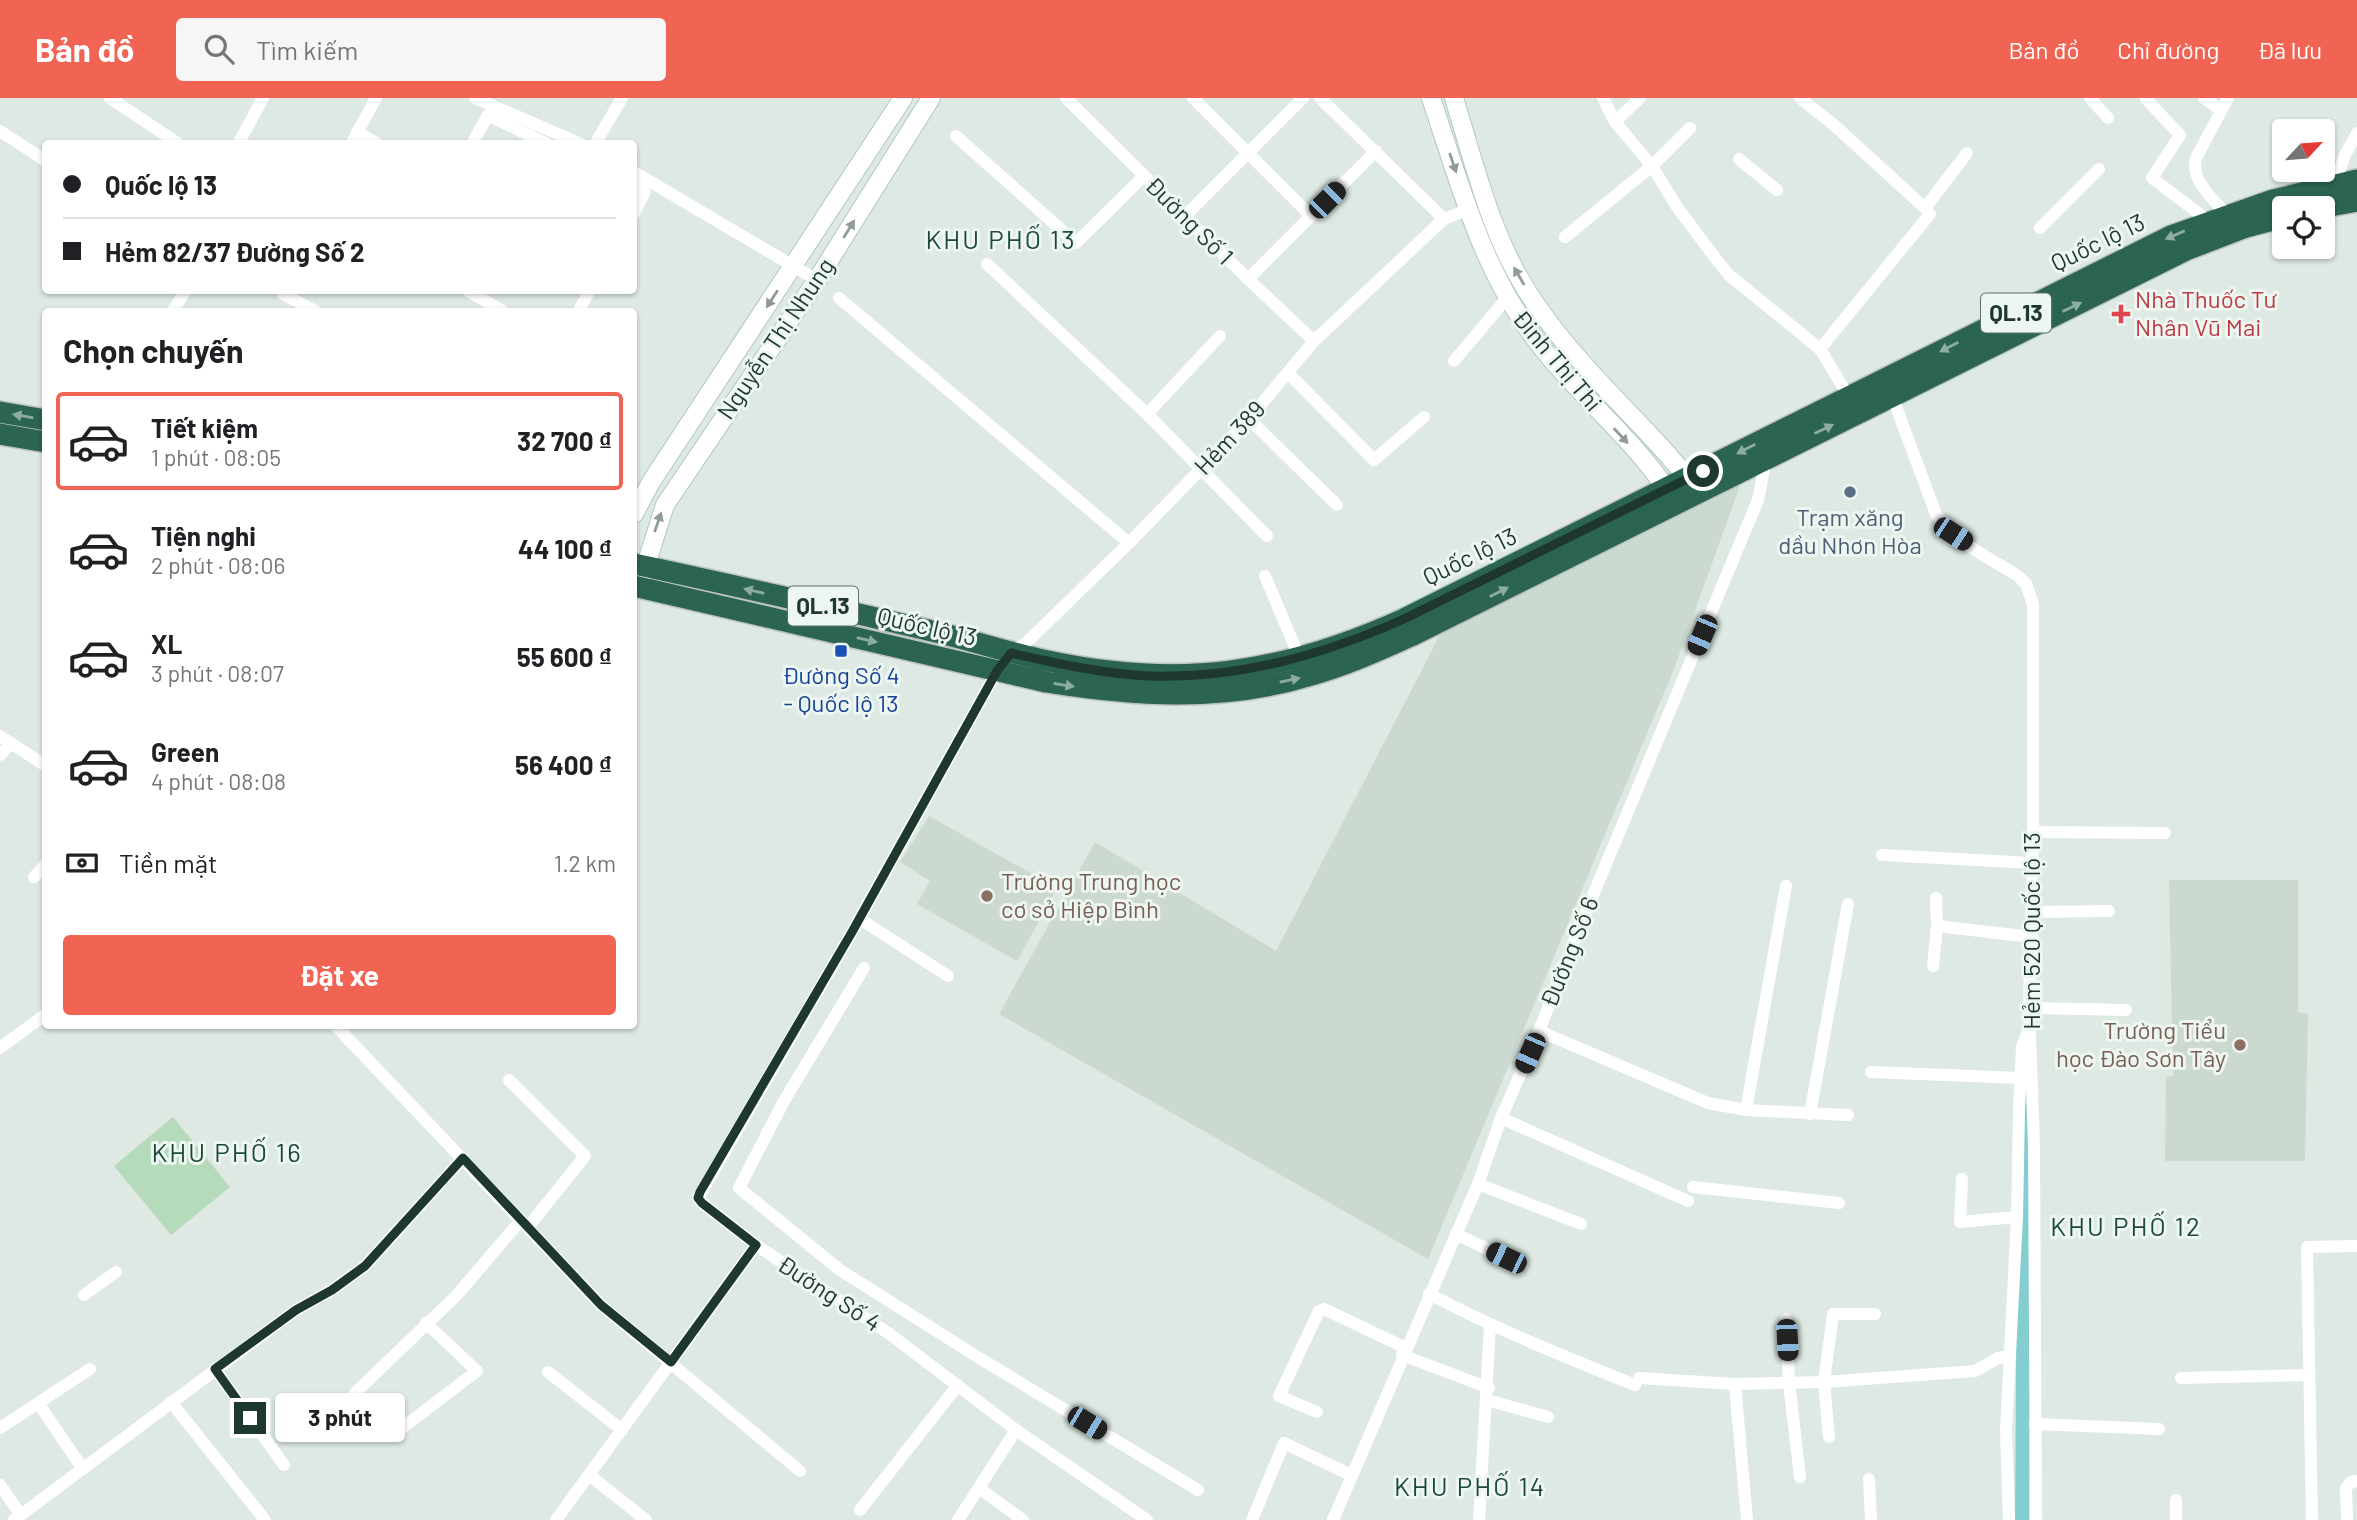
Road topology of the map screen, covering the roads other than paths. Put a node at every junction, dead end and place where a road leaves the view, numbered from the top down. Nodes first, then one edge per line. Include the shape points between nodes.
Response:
1 (110, 98) edge
2 (263, 98) edge
3 (376, 98) edge
4 (475, 98) edge
5 (622, 98) edge
6 (903, 98) edge
7 (931, 98) edge
8 (1066, 98) edge
9 (1193, 98) edge
10 (1303, 98) edge
11 (1320, 98) edge
12 (1431, 98) edge
13 (1454, 98) edge
14 (1603, 98) edge
15 (1640, 98) edge
16 (1800, 98) edge
17 (2090, 98) edge
18 (2204, 98) edge
19 (2228, 98) edge
20 (2146, 99) edge
21 (496, 103) edge
22 (2221, 110) junction
23 (2108, 117) dead end
24 (1615, 122) junction
25 (1690, 128) dead end
26 (0, 131) edge
27 (2357, 133) edge
28 (956, 136) dead end
29 (354, 138) edge
30 (172, 140) edge
31 (240, 140) edge
32 (474, 140) edge
33 (539, 140) edge
34 (573, 140) edge
35 (597, 140) edge
36 (1376, 151) junction
37 (1248, 153) junction
38 (1968, 153) dead end
39 (42, 158) edge
40 (1739, 159) dead end
41 (1652, 166) junction
42 (2099, 169) dead end
43 (637, 174) edge
44 (1144, 176) junction
45 (2357, 180) edge
46 (2335, 184) junction
47 (637, 188) edge
48 (1777, 190) dead end
49 (2357, 201) edge
50 (2335, 205) edge
51 (637, 207) edge
52 (1469, 209) junction
53 (1928, 211) junction
54 (1185, 216) junction
55 (1311, 216) junction
56 (2218, 218) junction
57 (1444, 219) junction
58 (2272, 220) edge
59 (2040, 229) dead end
60 (1565, 237) dead end
61 (987, 264) dead end
62 (794, 266) junction
63 (1248, 279) junction
64 (817, 280) junction
65 (283, 294) dead end
66 (473, 294) edge
67 (838, 298) dead end
68 (1507, 298) junction
69 (309, 308) edge
70 (496, 308) edge
71 (1220, 336) dead end
72 (1314, 341) junction
73 (1819, 349) junction
74 (1454, 360) dead end
75 (1289, 374) junction
76 (1892, 396) junction
77 (1849, 397) junction
78 (0, 412) edge
79 (1147, 414) junction
80 (1424, 416) dead end
81 (42, 419) edge
82 (1249, 419) junction
83 (0, 434) edge
84 (42, 441) edge
85 (1766, 459) junction
86 (1201, 469) junction
87 (1693, 486) junction
88 (1672, 496) junction
89 (1337, 505) dead end
90 (637, 508) edge
91 (1267, 536) dead end
92 (1129, 543) junction
93 (639, 566) edge
94 (1265, 576) dead end
95 (637, 587) edge
96 (1011, 653) junction
97 (1300, 659) junction
98 (997, 671) junction
99 (5, 740) edge
100 (0, 755) edge
101 (42, 763) edge
102 (2033, 832) junction
103 (2165, 833) dead end
104 (1882, 855) dead end
105 (2033, 863) junction
106 (42, 868) edge
107 (34, 877) dead end
108 (1786, 886) dead end
109 (1936, 898) dead end
110 (1848, 904) dead end
111 (2109, 911) dead end
112 (2032, 912) junction
113 (860, 919) junction
114 (1937, 926) junction
115 (2032, 937) junction
116 (1933, 966) dead end
117 (864, 968) dead end
118 (948, 976) dead end
119 (2029, 1008) junction
120 (2126, 1010) dead end
121 (42, 1017) edge
122 (2030, 1026) junction
123 (339, 1029) edge
124 (1539, 1031) junction
125 (0, 1048) edge
126 (1871, 1072) dead end
127 (2021, 1078) junction
128 (509, 1080) dead end
129 (764, 1085) junction
130 (783, 1101) junction
131 (1746, 1110) junction
132 (1810, 1114) junction
133 (1848, 1115) dead end
134 (1501, 1118) junction
135 (463, 1158) junction
136 (1962, 1179) dead end
137 (1478, 1184) junction
138 (1693, 1187) dead end
139 (1688, 1201) dead end
140 (1839, 1203) dead end
141 (2017, 1217) junction
142 (524, 1223) junction
143 (1581, 1224) dead end
144 (1456, 1234) junction
145 (756, 1245) junction
146 (2357, 1246) edge
147 (1506, 1258) dead end
148 (116, 1272) dead end
149 (1429, 1294) junction
150 (84, 1295) dead end
151 (1875, 1314) dead end
152 (1786, 1319) dead end
153 (426, 1323) junction
154 (1490, 1326) junction
155 (1404, 1351) junction
156 (2010, 1356) junction
157 (671, 1362) junction
158 (90, 1369) dead end
159 (215, 1369) junction
160 (548, 1372) dead end
161 (2308, 1375) junction
162 (2181, 1378) dead end
163 (1789, 1382) junction
164 (1824, 1382) junction
165 (1735, 1384) junction
166 (958, 1385) junction
167 (355, 1393) dead end
168 (1488, 1394) junction
169 (171, 1402) junction
170 (38, 1403) junction
171 (1317, 1412) dead end
172 (1548, 1417) dead end
173 (2035, 1424) junction
174 (0, 1428) edge
175 (2158, 1429) dead end
176 (622, 1430) junction
177 (1016, 1430) junction
178 (397, 1432) dead end
179 (1829, 1437) dead end
180 (284, 1465) dead end
181 (83, 1469) junction
182 (800, 1471) dead end
183 (589, 1475) junction
184 (1351, 1475) junction
185 (1800, 1477) dead end
186 (1869, 1479) dead end
187 (2357, 1481) edge
188 (0, 1485) edge
189 (979, 1488) junction
190 (1198, 1490) dead end
191 (2176, 1500) dead end
192 (860, 1510) dead end
193 (17, 1517) edge
194 (1138, 1518) edge
195 (262, 1519) edge
196 (556, 1520) edge
197 (646, 1520) edge
198 (958, 1520) edge
199 (1023, 1520) edge
200 (1252, 1520) edge
201 (1333, 1520) edge
202 (1479, 1520) edge
203 (1747, 1520) edge
204 (1871, 1520) edge
205 (2008, 1520) edge
206 (2036, 1520) edge
207 (2176, 1520) edge
208 (2312, 1520) edge
209 (2347, 1520) edge

1 - 30 street
2 - 31 street
3 - 29 street
4 - 21 street
5 - 35 street
6 - 62 street, Nguyễn Thị Nhung
64 -> 7 street, Nguyễn Thị Nhung
8 - 44 street, Đường Số 1
9 - 37 street
10 - 37 street
11 - 36 street
12 -> 52 street, Đinh Thị Thi
87 -> 13 street, Đinh Thị Thi via 1536,305 1505,250
14 - 24 street
15 - 24 street
16 - 53 street
17 - 23 street
18 - 22 street
19 - 22 street
20 - 56 street via 2180,135 2152,178
21 - 34 street
22 - 56 street via 2194,166
24 - 41 street
25 - 41 street
26 - 39 street
27 - 46 street
28 - 44 street via 1076,243
32 - 33 street via 488,115
36 - 55 street
36 - 57 street
37 - 54 street
37 - 55 street
38 - 53 street
40 - 48 street
41 - 60 street
41 - 73 street via 1729,275
42 - 59 street
43 - 62 street
44 - 54 street, Đường Số 1
45 - 46 highway, Quốc lộ 13 / QL.13
46 - 56 highway, Quốc lộ 13 / QL.13
47 - 51 street via 645,192
49 - 50 highway
52 - 57 street
52 - 68 street, Đinh Thị Thi
53 - 73 street
54 - 63 street, Đường Số 1
55 - 63 street
56 -> 77 highway, Quốc lộ 13 / QL.13 via 2126,257
57 - 72 street, Hẻm 389
76 -> 58 highway, Quốc lộ 13 / QL.13 via 2186,250
61 - 79 street
62 - 64 street
62 -> 90 street, Nguyễn Thị Nhung
63 - 72 street, Đường Số 1
93 -> 64 street, Nguyễn Thị Nhung via 665,505
65 - 69 street
66 - 70 street
67 - 92 street
68 - 74 street
68 -> 88 street, Đinh Thị Thi via 1548,356
71 - 79 street
72 - 75 street, Hẻm 389
73 - 77 street
75 - 80 street via 1374,460
75 - 82 street, Hẻm 389
85 -> 76 highway, Quốc lộ 13 / QL.13
76 - 102 street, Hẻm 520 Quốc lộ 13 via 1943,525 2018,576 2031,594 2035,649
77 -> 87 highway, Quốc lộ 13 / QL.13
81 -> 78 highway
79 - 86 street
82 - 86 street, Hẻm 389
82 - 89 street
83 - 84 highway
85 - 87 highway, Quốc lộ 13 / QL.13
85 - 124 street, Đường Số 6 via 1758,500
86 - 91 street
86 - 92 street, Hẻm 389
87 - 88 highway, Quốc lộ 13 / QL.13
88 - 97 highway, Quốc lộ 13 / QL.13 via 1362,638
98 -> 88 highway, Quốc lộ 13 / QL.13 via 1144,694 1251,688 1307,677 1413,635
92 - 96 street, Hẻm 389
96 -> 93 highway, Quốc lộ 13 / QL.13 via 923,628
94 - 97 street
95 -> 98 highway, Quốc lộ 13 / QL.13
96 - 97 highway, Quốc lộ 13 / QL.13 via 1148,676 1221,674
96 - 98 highway
98 - 113 street, Đường Số 4
99 - 100 street
99 - 101 street
102 - 103 street
102 - 105 street, Hẻm 520 Quốc lộ 13
104 - 105 street
105 - 112 street, Hẻm 520 Quốc lộ 13
106 - 107 street
108 - 131 street
109 - 114 street
110 - 132 street
111 - 112 street
112 - 115 street, Hẻm 520 Quốc lộ 13
113 - 118 street
113 - 129 street, Đường Số 4
114 - 115 street
114 - 116 street
115 - 119 street, Hẻm 520 Quốc lộ 13
117 - 130 street
119 - 120 street
119 - 122 street, Hẻm 520 Quốc lộ 13
121 - 125 street
122 - 127 street via 2022,1046
122 - 173 street, Hẻm 520 Quốc lộ 13
123 - 135 street
124 - 131 street via 1708,1103
124 - 134 street, Đường Số 6
126 - 127 street
127 - 141 street
128 - 142 street via 584,1156
129 - 130 street
129 - 145 street, Đường Số 4 via 698,1198
130 - 190 street via 739,1188 841,1270
131 - 132 street
132 - 133 street
134 - 137 street, Đường Số 6
134 - 139 street
135 - 142 street
135 - 159 street via 365,1266
136 - 141 street via 1960,1222
137 - 143 street
137 - 144 street, Đường Số 6
138 - 140 street
141 - 156 street
142 - 153 street
142 - 157 street via 601,1305
144 - 147 street
144 - 149 street, Đường Số 6
145 - 157 street
145 - 166 street, Đường Số 4
146 - 161 street via 2306,1247
148 - 150 street
149 - 154 street
149 - 155 street, Đường Số 6
151 - 164 street via 1833,1314
152 - 163 street
153 - 167 street
153 - 178 street via 477,1371
154 - 165 street via 1637,1381
154 - 168 street
155 - 168 street
155 - 171 street via 1324,1309 1319,1311 1279,1396
155 - 184 street, Đường Số 6
156 - 164 street via 1975,1371
156 - 205 street
157 - 176 street
157 - 182 street
158 - 170 street
159 - 169 street
159 - 180 street
160 - 176 street
161 - 162 street
161 - 208 street
163 - 164 street
163 - 165 street
163 - 185 street
164 - 179 street
165 - 203 street
166 - 177 street, Đường Số 4
166 - 192 street
168 - 172 street
168 - 202 street
169 - 181 street
169 - 195 street
170 - 174 street
170 - 181 street
173 - 175 street
173 - 206 street, Hẻm 520 Quốc lộ 13
176 - 183 street
177 - 189 street
177 - 194 street, Đường Số 4
181 - 193 street
183 - 196 street
183 - 197 street
184 - 200 street via 1284,1443
184 - 201 street, Đường Số 6
186 - 204 street
187 - 209 street via 2347,1488
188 - 193 street
189 - 198 street
189 - 199 street
191 - 207 street

